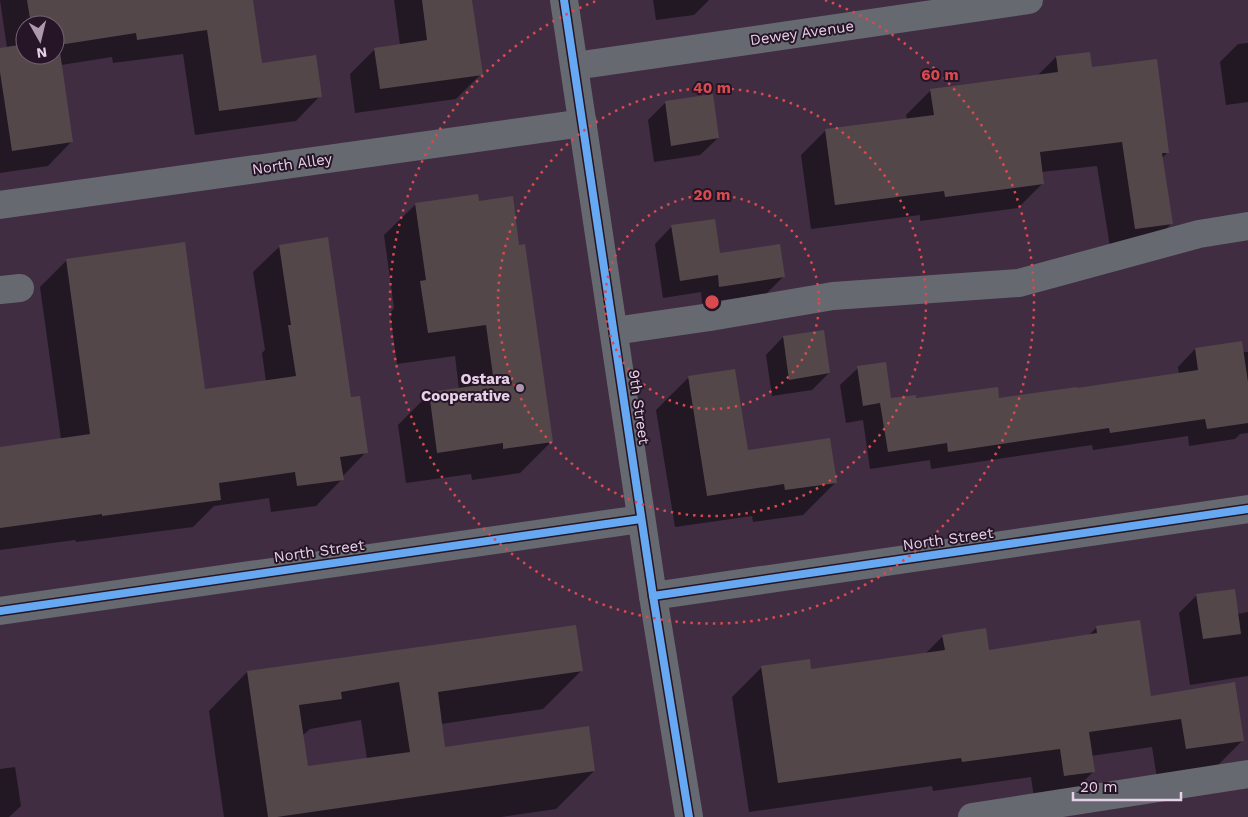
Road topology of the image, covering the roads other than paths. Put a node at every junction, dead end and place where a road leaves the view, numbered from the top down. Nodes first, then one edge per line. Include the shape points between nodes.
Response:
1 (564, 0) edge
2 (1029, 0) edge
3 (575, 66) junction
4 (583, 123) junction
5 (0, 205) edge
6 (1248, 226) edge
7 (614, 331) junction
8 (1248, 509) edge
9 (641, 519) junction
10 (653, 596) junction
11 (0, 611) edge
12 (1248, 774) edge
13 (683, 816) edge
14 (972, 817) edge

1 - 3 street, 9th Street
2 - 3 street, Dewey Avenue
3 - 4 street, 9th Street
4 - 5 street, North Alley
4 - 7 street, 9th Street
6 - 7 street via 1198,234 1019,283 834,296
7 - 9 street, 9th Street
8 - 10 street, North Street
9 - 10 street, 9th Street
9 - 11 street, North Street
10 - 13 street, 9th Street
12 - 14 street

